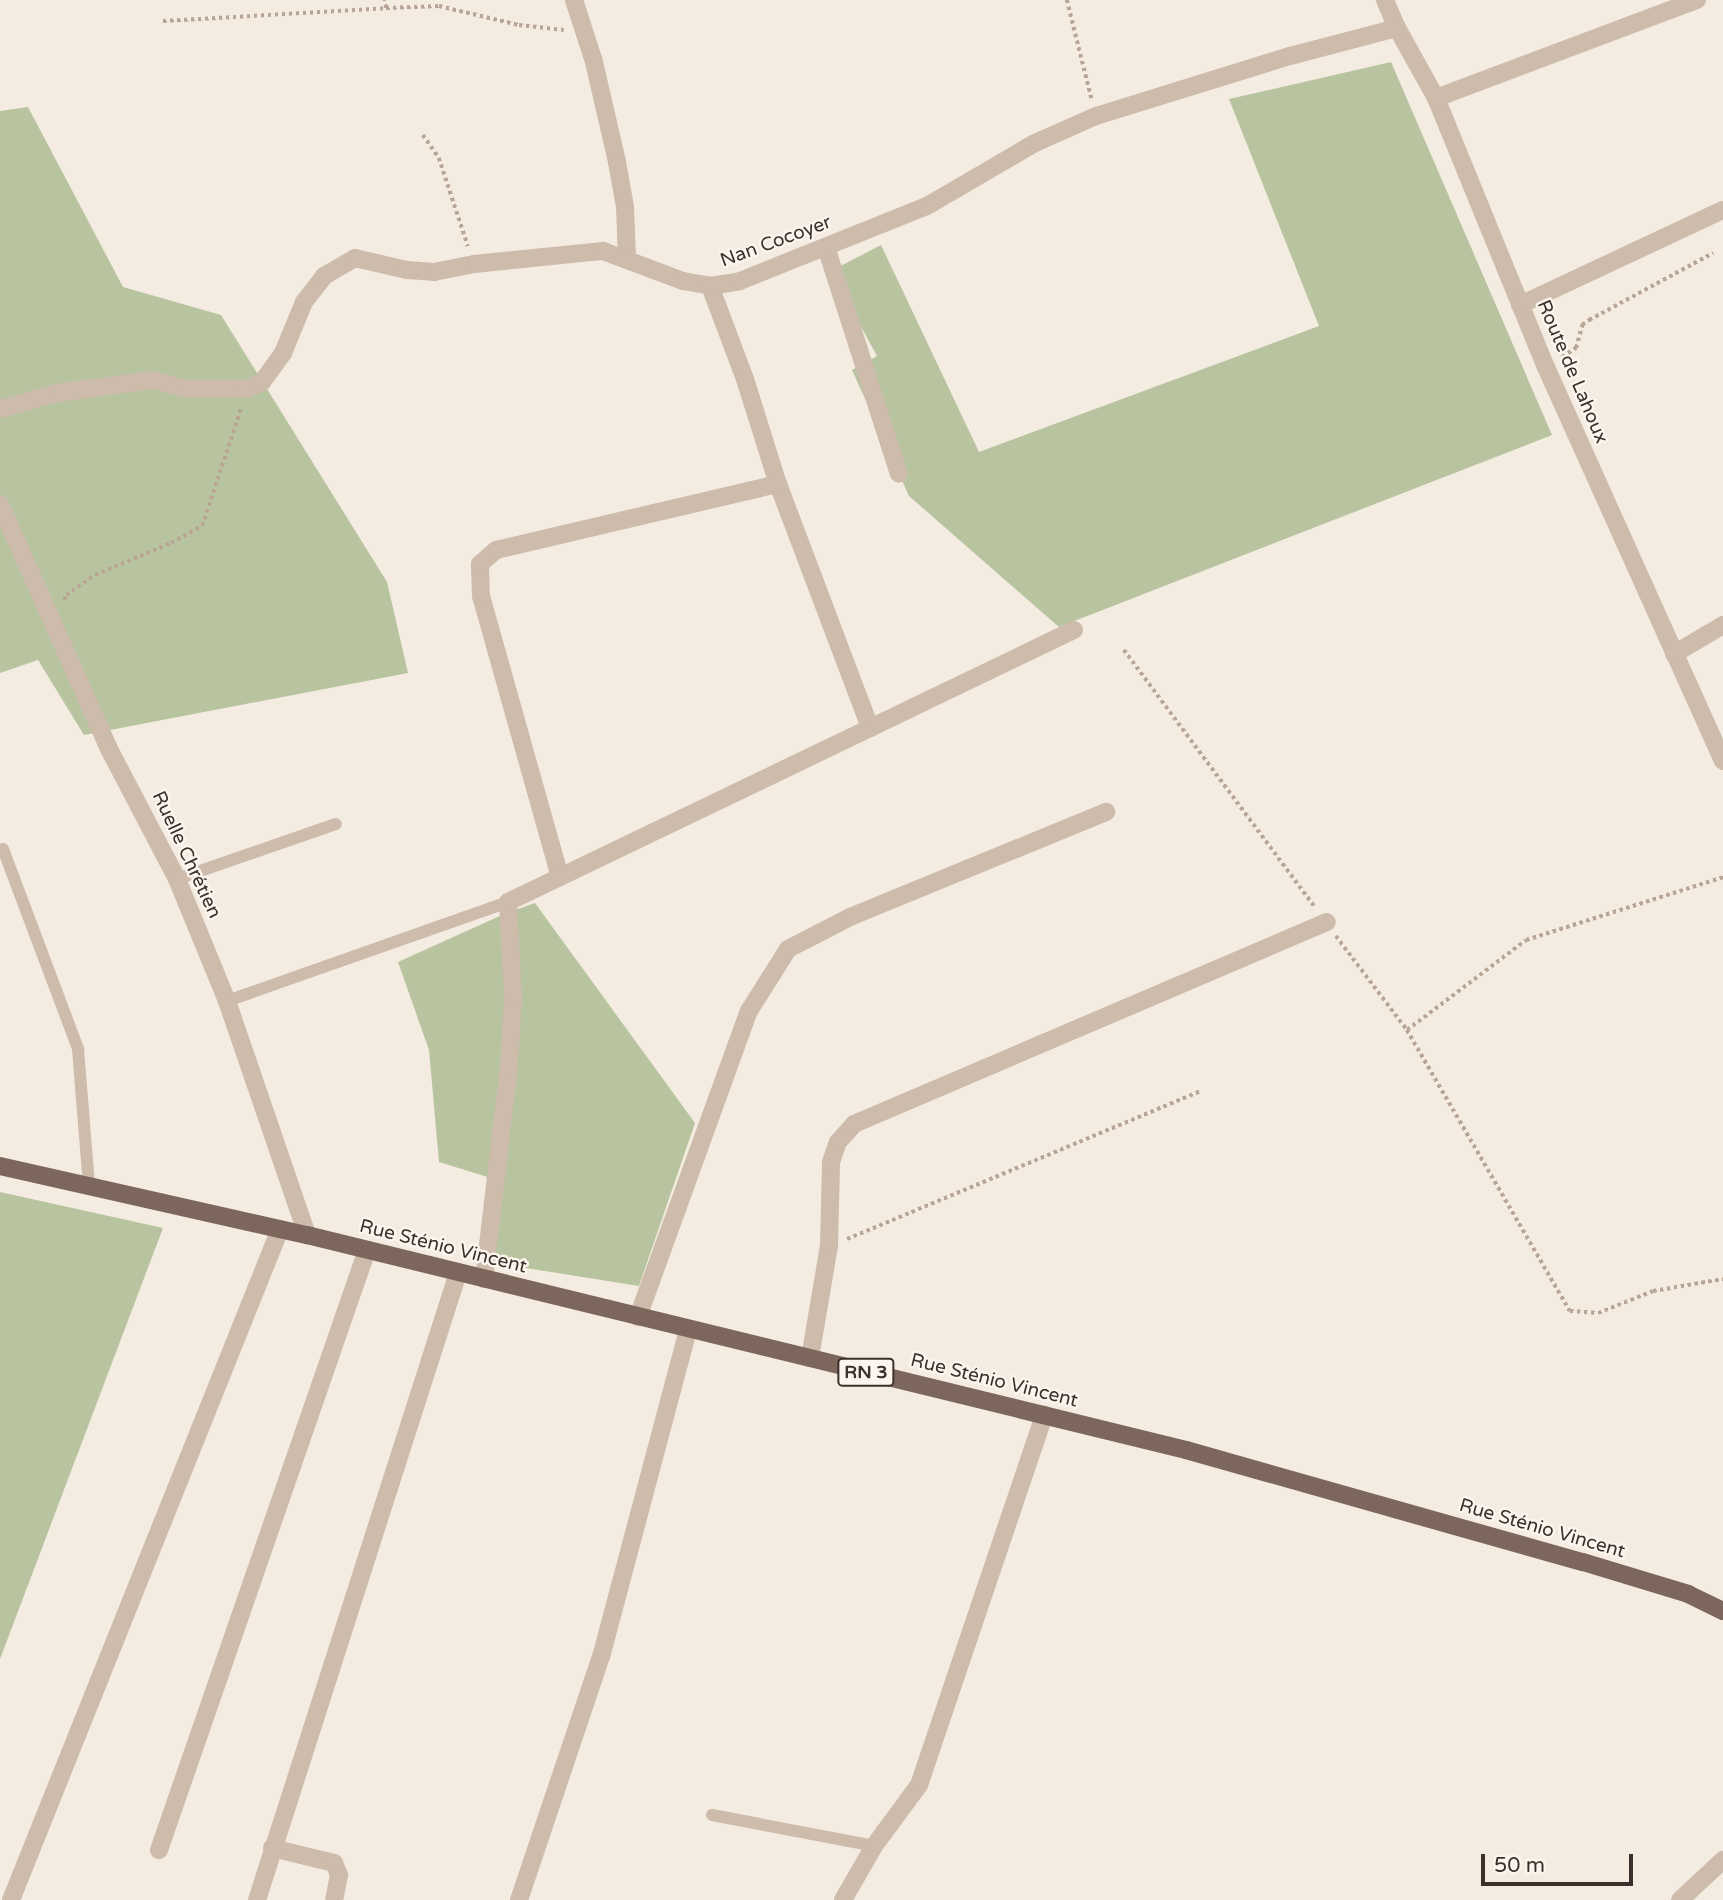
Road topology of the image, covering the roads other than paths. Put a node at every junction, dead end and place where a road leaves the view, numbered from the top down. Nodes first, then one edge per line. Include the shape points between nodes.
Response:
1 (574, 0) edge
2 (1385, 0) edge
3 (1697, 0) edge
4 (1396, 28) junction
5 (1436, 98) junction
6 (1723, 210) edge
7 (826, 247) junction
8 (627, 258) junction
9 (710, 286) junction
10 (1520, 305) junction
11 (0, 410) edge
12 (899, 474) dead end
13 (778, 484) junction
14 (0, 504) edge
15 (1723, 625) edge
16 (1074, 630) dead end
17 (1674, 654) junction
18 (870, 728) junction
19 (1723, 761) edge
20 (1106, 812) dead end
21 (336, 824) dead end
22 (3, 849) dead end
23 (560, 877) junction
24 (177, 878) junction
25 (508, 902) junction
26 (1327, 922) road end
27 (228, 1000) junction
28 (0, 1166) edge
29 (89, 1187) junction
30 (280, 1229) junction
31 (307, 1235) junction
32 (367, 1250) junction
33 (458, 1273) junction
34 (484, 1279) junction
35 (638, 1317) junction
36 (688, 1330) junction
37 (810, 1358) junction
38 (1044, 1415) junction
39 (1723, 1611) edge
40 (712, 1815) dead end
41 (874, 1846) junction
42 (272, 1848) junction
43 (159, 1850) dead end
44 (1723, 1860) edge
45 (11, 1900) edge
46 (257, 1900) edge
47 (334, 1900) edge
48 (519, 1900) edge
49 (843, 1900) edge
50 (1680, 1900) edge

1 - 8 street via 617,162
2 - 4 street, Route de Lahoux
3 - 5 street
4 - 5 street, Route de Lahoux
4 - 7 street, Nan Cocoyer via 1096,116 1035,144 927,205
5 - 10 street, Route de Lahoux
6 - 10 street
7 - 9 street, Nan Cocoyer via 740,281
7 - 12 street
8 - 9 street, Nan Cocoyer via 654,273
8 - 11 street, Nan Cocoyer via 603,251 434,272 355,258 324,276 304,302 283,353 262,382 247,390 188,389 152,380 57,393
9 - 13 street
10 - 17 street, Route de Lahoux
13 - 18 street
13 - 23 street via 496,550 480,564 481,596
14 - 24 street, Ruelle Chrétien via 108,747
15 - 17 street
16 - 18 street
17 - 19 street, Route de Lahoux
18 - 23 street
20 - 35 street via 850,917 788,949 749,1011
21 - 24 lane
22 - 29 lane via 78,1049
23 - 25 street
24 - 27 street, Ruelle Chrétien
25 - 27 lane
25 - 34 street via 513,997
26 - 37 street via 854,1124 838,1142 831,1162 829,1246
27 - 31 street, Ruelle Chrétien
28 - 29 main road, Rue Sténio Vincent / RN 3
29 - 30 main road, Rue Sténio Vincent / RN 3
30 - 31 main road, Rue Sténio Vincent / RN 3
30 - 45 street
31 - 32 main road, Rue Sténio Vincent / RN 3
32 - 33 main road, Rue Sténio Vincent / RN 3
32 - 43 street
33 - 34 main road, Rue Sténio Vincent / RN 3
33 - 42 street
34 - 35 main road, Rue Sténio Vincent / RN 3
35 - 36 main road, Rue Sténio Vincent / RN 3
36 - 37 main road, Rue Sténio Vincent / RN 3
36 - 48 street via 601,1657
37 - 38 main road, Rue Sténio Vincent / RN 3
38 - 39 main road, Rue Sténio Vincent / RN 3 via 1550,1552 1688,1594
38 - 41 street via 919,1785
40 - 41 lane
41 - 49 street
42 - 46 street
42 - 47 street via 334,1863 339,1875
44 - 50 street

